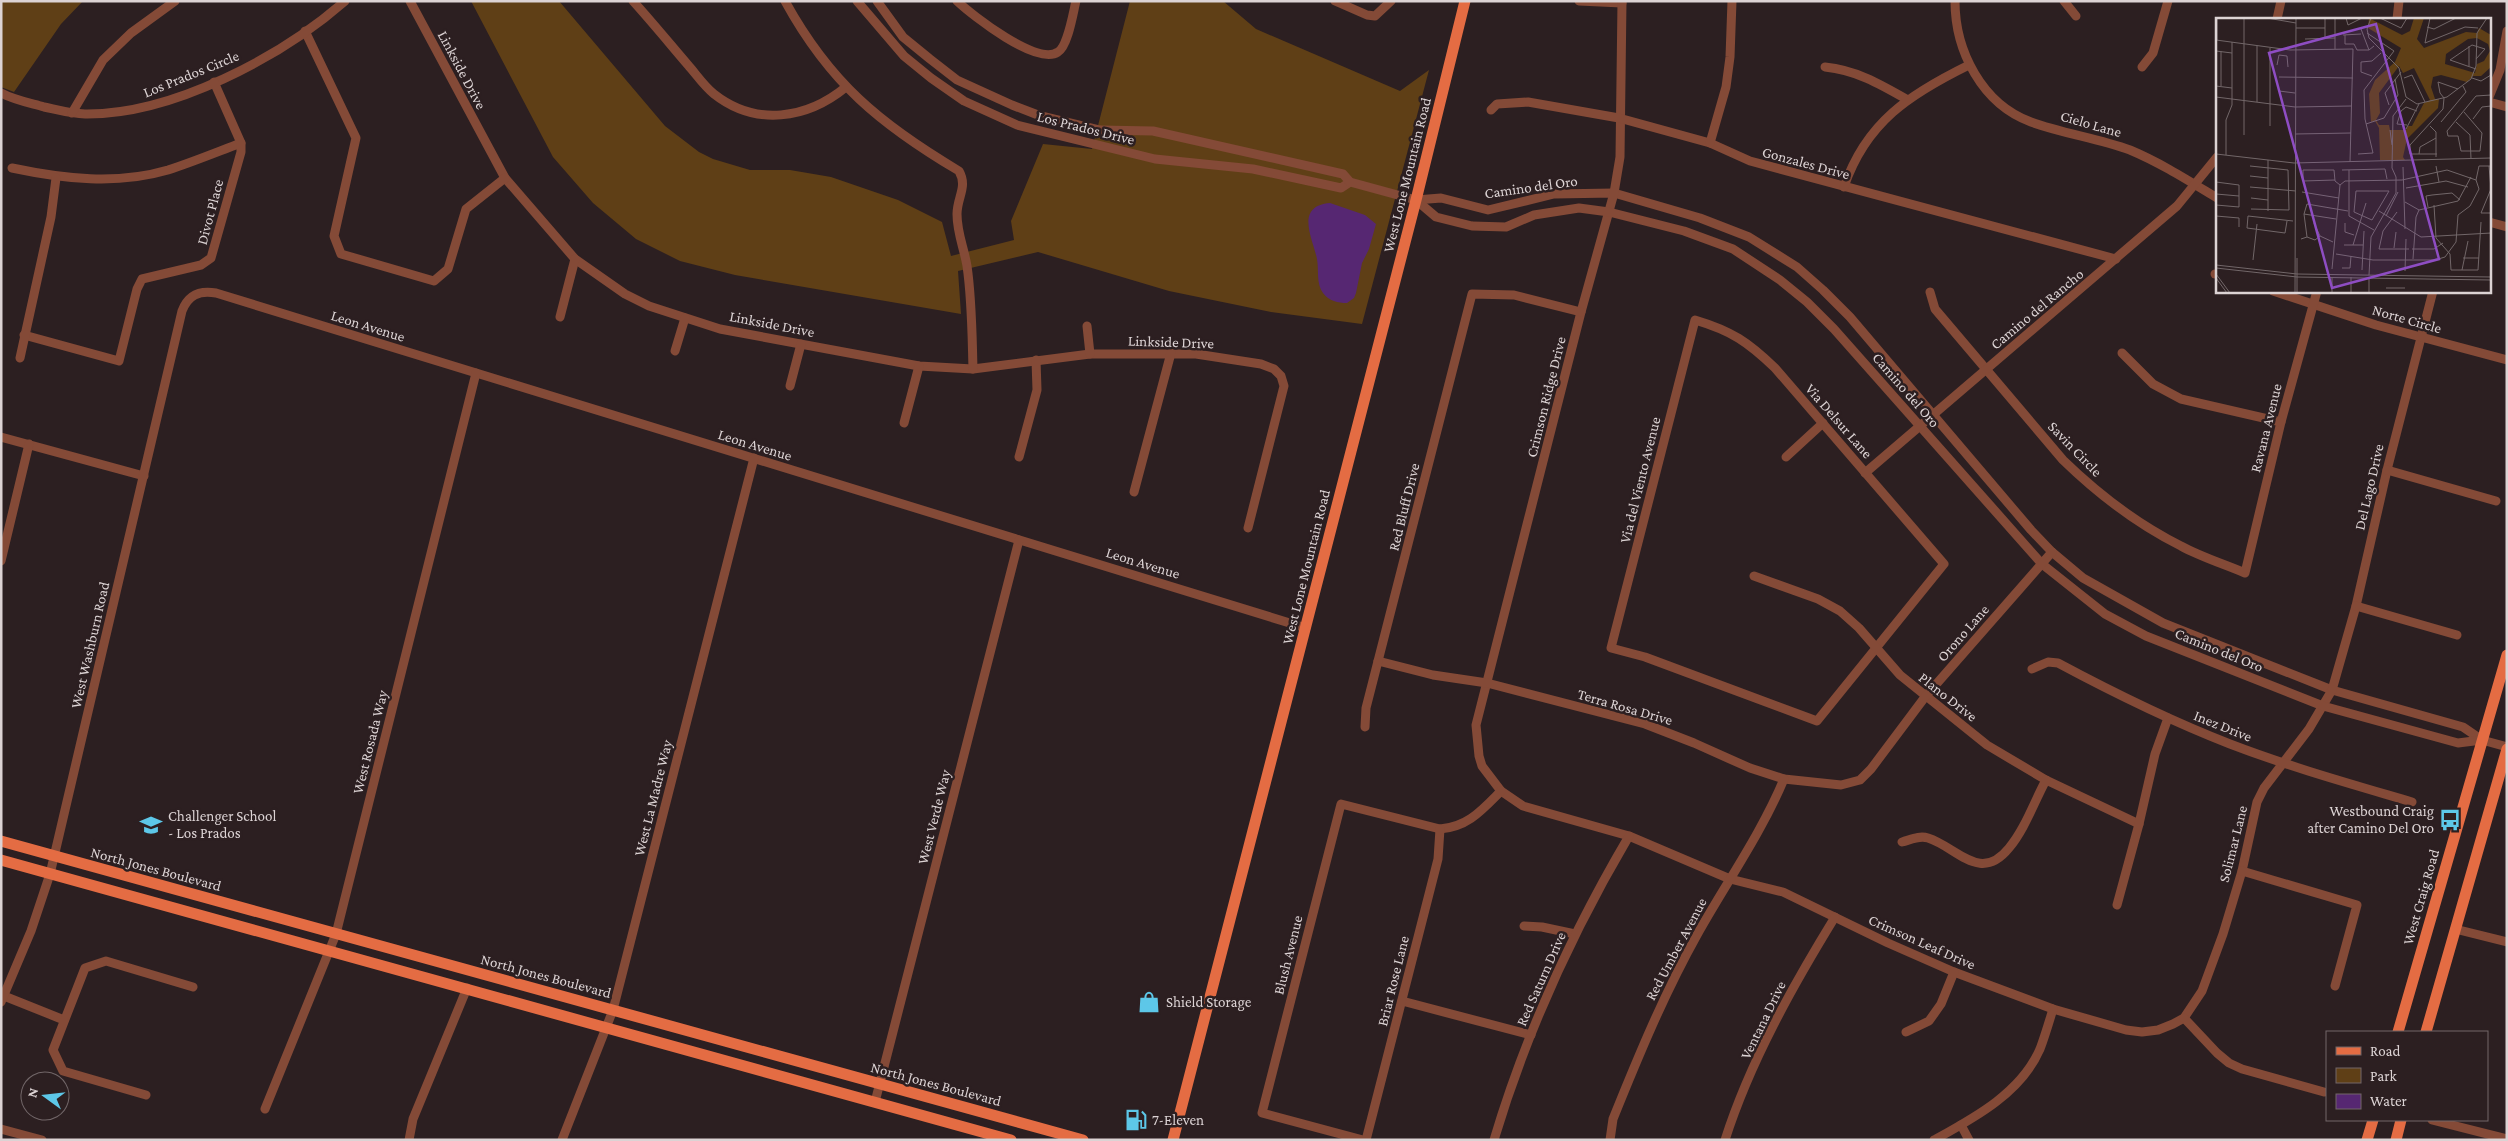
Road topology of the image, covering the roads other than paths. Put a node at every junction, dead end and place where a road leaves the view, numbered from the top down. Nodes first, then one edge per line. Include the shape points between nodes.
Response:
1 (175, 1) edge
2 (345, 1) edge
3 (410, 1) edge
4 (633, 1) edge
5 (785, 1) edge
6 (857, 1) edge
7 (877, 1) edge
8 (958, 1) edge
9 (1076, 1) edge
10 (1336, 1) edge
11 (1391, 1) edge
12 (1465, 1) edge
13 (1579, 1) edge
14 (1732, 1) edge
15 (1955, 1) edge
16 (2064, 1) edge
17 (2168, 1) edge
18 (2281, 1) edge
19 (2399, 1) edge
20 (1622, 2) edge
21 (2076, 16) dead end
22 (2277, 18) edge
23 (2398, 18) edge
24 (305, 31) junction
25 (2507, 31) edge
26 (1969, 65) junction
27 (1824, 66) dead end
28 (2142, 67) dead end
29 (214, 82) junction
30 (846, 87) junction
31 (1, 92) edge
32 (2490, 95) edge
33 (1908, 100) junction
34 (2490, 102) edge
35 (2507, 107) edge
36 (1491, 110) dead end
37 (72, 113) junction
38 (1619, 118) junction
39 (241, 143) junction
40 (1710, 144) junction
41 (2216, 158) edge
42 (12, 168) dead end
43 (56, 178) junction
44 (505, 178) junction
45 (1350, 182) junction
46 (2196, 185) junction
47 (1844, 187) junction
48 (1614, 194) junction
49 (2216, 197) edge
50 (1416, 200) junction
51 (1609, 212) junction
52 (2490, 222) edge
53 (2507, 227) edge
54 (576, 259) junction
55 (2116, 259) junction
56 (1930, 292) dead end
57 (2276, 292) edge
58 (2317, 292) edge
59 (2433, 292) edge
60 (196, 293) joint
61 (2312, 303) junction
62 (1582, 312) junction
63 (560, 317) dead end
64 (685, 318) junction
65 (1695, 320) joint
66 (1087, 326) dead end
67 (24, 335) junction
68 (2421, 338) junction
69 (801, 344) junction
70 (675, 351) dead end
71 (1171, 353) junction
72 (2122, 353) dead end
73 (1090, 354) junction
74 (20, 358) dead end
75 (1036, 360) junction
76 (2507, 360) edge
77 (918, 366) junction
78 (974, 369) junction
79 (1986, 370) junction
80 (476, 373) junction
81 (790, 386) dead end
82 (1932, 415) junction
83 (2281, 422) junction
84 (904, 423) dead end
85 (1823, 423) junction
86 (1919, 427) junction
87 (1, 437) edge
88 (30, 444) junction
89 (1786, 457) dead end
90 (754, 458) junction
91 (1020, 458) dead end
92 (2387, 470) junction
93 (1865, 473) junction
94 (144, 476) junction
95 (1134, 492) dead end
96 (2496, 501) dead end
97 (1248, 528) dead end
98 (1019, 540) junction
99 (3, 549) edge
100 (2052, 552) junction
101 (1, 561) edge
102 (2042, 564) junction
103 (2245, 573) joint
104 (1754, 576) dead end
105 (2356, 606) junction
106 (1306, 628) junction
107 (2457, 635) dead end
108 (1876, 648) junction
109 (2507, 655) edge
110 (1378, 661) junction
111 (2032, 669) dead end
112 (1487, 683) junction
113 (2332, 690) junction
114 (1925, 697) junction
115 (2323, 706) junction
116 (2168, 718) junction
117 (1365, 727) dead end
118 (2482, 740) junction
119 (2507, 748) edge
120 (2282, 763) junction
121 (1784, 778) junction
122 (1860, 780) joint
123 (2046, 780) junction
124 (1500, 791) junction
125 (2412, 802) dead end
126 (2139, 824) junction
127 (1440, 828) junction
128 (1630, 836) junction
129 (1, 841) edge
130 (1902, 842) dead end
131 (54, 857) junction
132 (1, 860) edge
133 (2242, 871) junction
134 (50, 874) junction
135 (1730, 879) junction
136 (2117, 904) dead end
137 (1835, 917) junction
138 (1524, 926) dead end
139 (2455, 929) junction
140 (336, 934) junction
141 (1575, 934) junction
142 (2507, 942) edge
143 (331, 951) junction
144 (1954, 972) junction
145 (2334, 986) dead end
146 (194, 987) dead end
147 (467, 988) junction
148 (3, 999) edge
149 (1402, 1001) junction
150 (2054, 1009) junction
151 (613, 1010) junction
152 (2184, 1018) junction
153 (64, 1020) junction
154 (608, 1027) junction
155 (2398, 1031) edge
156 (2426, 1031) edge
157 (1906, 1032) dead end
158 (1531, 1034) junction
159 (879, 1084) junction
160 (2324, 1092) dead end
161 (146, 1095) dead end
162 (875, 1102) junction
163 (264, 1109) dead end
164 (2373, 1121) edge
165 (2401, 1121) edge
166 (2436, 1121) edge
167 (1961, 1125) junction
168 (1, 1129) edge
169 (2507, 1139) edge
170 (42, 1140) edge
171 (409, 1140) edge
172 (562, 1140) edge
173 (1011, 1140) edge
174 (1083, 1140) edge
175 (1173, 1140) edge
176 (1365, 1140) edge
177 (1494, 1140) edge
178 (1610, 1140) edge
179 (1725, 1140) edge
180 (1934, 1140) edge
181 (1969, 1140) edge
182 (2367, 1140) edge
183 (2396, 1140) edge

1 - 37 street via 131,33 103,60
2 - 24 street, Los Prados Circle
3 - 44 street, Linkside Drive
4 - 30 street via 713,93 735,107 760,114 788,115 818,107
5 - 30 street via 804,35
6 - 45 street, Los Prados Drive via 904,56 931,78 964,101 1017,124 1154,159 1253,169 1341,188
7 - 45 street, Los Prados Drive via 903,37 957,80 1012,106 1100,130 1153,131 1257,153 1343,174
8 - 9 street via 985,25 1041,54 1058,52 1064,46
10 - 11 street via 1375,16
12 - 50 main road, West Lone Mountain Road
13 - 20 street
14 - 40 street via 1726,87
15 - 26 street, Cielo Lane via 1958,38
16 - 21 street
17 - 28 street via 2152,53
18 - 22 street
19 - 23 street
20 - 38 street, Crimson Ridge Drive
24 - 29 street, Los Prados Circle via 246,68
24 - 44 street via 356,138 334,236 341,254 434,281 448,269 466,209
25 - 32 street via 2500,70
26 - 33 street via 1937,80
26 - 46 street, Cielo Lane via 1986,90 2006,108 2031,122 2130,150
27 - 33 street via 1869,77
29 - 37 street, Los Prados Circle via 163,102 125,112
29 - 39 street
30 - 78 street via 868,109 912,143 959,170 964,178 957,212 958,235 971,296
31 - 37 street, Los Prados Circle via 23,102
33 - 47 street via 1882,121 1861,147
34 - 35 street
36 - 38 street, Gonzales Drive via 1497,104 1528,102
38 - 40 street, Gonzales Drive
38 - 48 street, Crimson Ridge Drive via 1620,157
39 - 43 street via 167,170 115,179
39 - 67 street, Divot Place via 211,258 201,265 142,279 119,361
40 - 47 street, Gonzales Drive via 1750,161
41 - 46 street, Camino del Rancho
42 - 43 street
43 - 67 street via 52,217
44 - 54 street, Linkside Drive
45 - 50 street, Los Prados Drive
46 - 49 street, Cielo Lane
46 - 55 street, Camino del Rancho via 2177,206
47 - 55 street, Gonzales Drive
48 - 50 street, Camino del Oro via 1554,194 1488,210 1441,198
48 - 51 street, Crimson Ridge Drive
48 - 82 street, Camino del Oro via 1700,218 1749,237 1796,267 1850,317
50 - 51 street, Camino del Oro via 1436,217 1472,226 1506,227 1534,215 1578,208
50 - 106 main road, West Lone Mountain Road
51 - 62 street, Crimson Ridge Drive
51 - 86 street, Camino del Oro via 1684,231 1733,250 1780,280 1834,329
52 - 53 street
54 - 63 street
54 - 64 street, Linkside Drive via 625,294
55 - 79 street, Camino del Rancho
56 - 79 street, Savin Circle via 1935,308
57 - 61 street, Norte Circle
58 - 61 street, Ravana Avenue
59 - 68 street, Del Lago Drive
60 - 80 street, Leon Avenue via 216,293
60 - 94 street, West Washburn Road via 182,312
61 - 68 street, Norte Circle
61 - 83 street, Ravana Avenue
62 - 110 street, Red Bluff Drive via 1514,295 1472,294
62 - 112 street, Crimson Ridge Drive
64 - 69 street, Linkside Drive
64 - 70 street
65 - 85 street, Via Delsur Lane via 1722,328 1749,343
65 - 108 street, Via del Viento Avenue via 1611,648 1645,656 1817,720
66 - 73 street
67 - 74 street
68 - 76 street, Norte Circle
68 - 92 street, Del Lago Drive
69 - 77 street, Linkside Drive
69 - 81 street
71 - 73 street, Linkside Drive
71 - 95 street
71 - 97 street, Linkside Drive via 1261,364 1281,376 1284,386
72 - 83 street via 2152,384 2182,398
73 - 75 street, Linkside Drive
75 - 78 street, Linkside Drive
75 - 91 street via 1037,390
77 - 78 street, Linkside Drive
77 - 84 street
79 - 82 street, Camino del Rancho
79 - 103 street, Savin Circle via 2063,460 2124,513 2181,546
80 - 90 street, Leon Avenue
80 - 140 street, West Rosada Way
82 - 86 street, Camino del Rancho
82 - 100 street, Camino del Oro
83 - 103 street, Ravana Avenue
85 - 89 street
85 - 93 street, Via Delsur Lane
86 - 93 street, Camino del Rancho
86 - 102 street, Camino del Oro
87 - 88 street
88 - 94 street
88 - 99 street
90 - 98 street, Leon Avenue
90 - 151 street, West La Madre Way
92 - 96 street
92 - 105 street, Del Lago Drive
93 - 108 street, Via Delsur Lane via 1944,564
94 - 131 street, West Washburn Road
98 - 106 street, Leon Avenue
98 - 159 street, West Verde Way
99 - 101 street
100 - 102 street, Orono Lane
100 - 113 street, Camino del Oro via 2083,578 2162,624
102 - 114 street, Orono Lane
102 - 115 street, Camino del Oro via 2105,614 2146,636
104 - 108 street, Plano Drive via 1818,599 1840,611
105 - 107 street
105 - 113 street, Del Lago Drive
106 - 175 main road, West Lone Mountain Road
108 - 114 street, Plano Drive
109 - 118 main road, West Craig Road
110 - 112 street, Terra Rosa Drive via 1433,675
110 - 117 street, Red Bluff Drive via 1366,708
111 - 116 street, Inez Drive via 2048,662 2058,664
112 - 121 street, Terra Rosa Drive via 1645,724 1750,768
112 - 124 street, Crimson Ridge Drive via 1476,725 1479,756 1482,766
113 - 115 street, Solimar Lane
113 - 118 street, Camino del Oro via 2463,727
114 - 122 street, Orono Lane
114 - 123 street, Plano Drive via 1988,745
115 - 118 street, Camino del Oro via 2458,743
115 - 120 street, Solimar Lane
116 - 120 street, Inez Drive
116 - 126 street via 2155,754
118 - 119 street, Camino del Oro
118 - 155 main road, West Craig Road
119 - 139 main road
120 - 125 street, Inez Drive
120 - 133 street, Solimar Lane via 2257,802
121 - 122 street, Terra Rosa Drive via 1841,785
121 - 135 street, Red Umber Avenue via 1769,814
123 - 126 street, Plano Drive
123 - 130 street via 2011,847 1990,862 1965,859 1929,838
124 - 127 street via 1473,819 1452,828
124 - 128 street, Crimson Leaf Drive via 1522,806
126 - 136 street
127 - 149 street, Briar Rose Lane via 1438,859
127 - 176 street, Blush Avenue via 1341,804 1262,1113
128 - 135 street, Crimson Leaf Drive
128 - 141 street, Red Saturn Drive
129 - 131 main road, North Jones Boulevard
131 - 134 street, West Washburn Road
131 - 140 main road, North Jones Boulevard
132 - 134 main road
133 - 145 street via 2357,904
133 - 152 street, Solimar Lane via 2202,992
134 - 143 main road
134 - 148 street, West Washburn Road
135 - 137 street, Crimson Leaf Drive via 1783,892
135 - 178 street, Red Umber Avenue via 1666,994 1613,1119
137 - 144 street, Crimson Leaf Drive
137 - 179 street, Ventana Drive via 1809,958 1767,1038
138 - 141 street
139 - 142 street
139 - 156 main road
140 - 143 street, West Rosada Way
140 - 151 main road, North Jones Boulevard
141 - 158 street, Red Saturn Drive
143 - 147 main road
143 - 163 street, West Rosada Way
144 - 150 street, Crimson Leaf Drive
144 - 157 street via 1941,1004 1929,1021
146 - 153 street via 106,961 85,968
147 - 154 main road
147 - 171 street via 413,1119
148 - 153 street
149 - 158 street
149 - 176 street, Briar Rose Lane
150 - 152 street, Crimson Leaf Drive via 2142,1032 2158,1030
150 - 167 street via 2031,1065 1998,1102
151 - 154 street, West La Madre Way
151 - 159 main road, North Jones Boulevard
152 - 160 street via 2229,1063
153 - 161 street via 53,1050 63,1071
154 - 162 main road
154 - 172 street, West La Madre Way
158 - 177 street, Red Saturn Drive
159 - 162 street, West Verde Way
159 - 174 main road, North Jones Boulevard
162 - 173 main road
164 - 182 main road
165 - 183 main road
166 - 169 street
167 - 180 street
167 - 181 street
168 - 170 street

